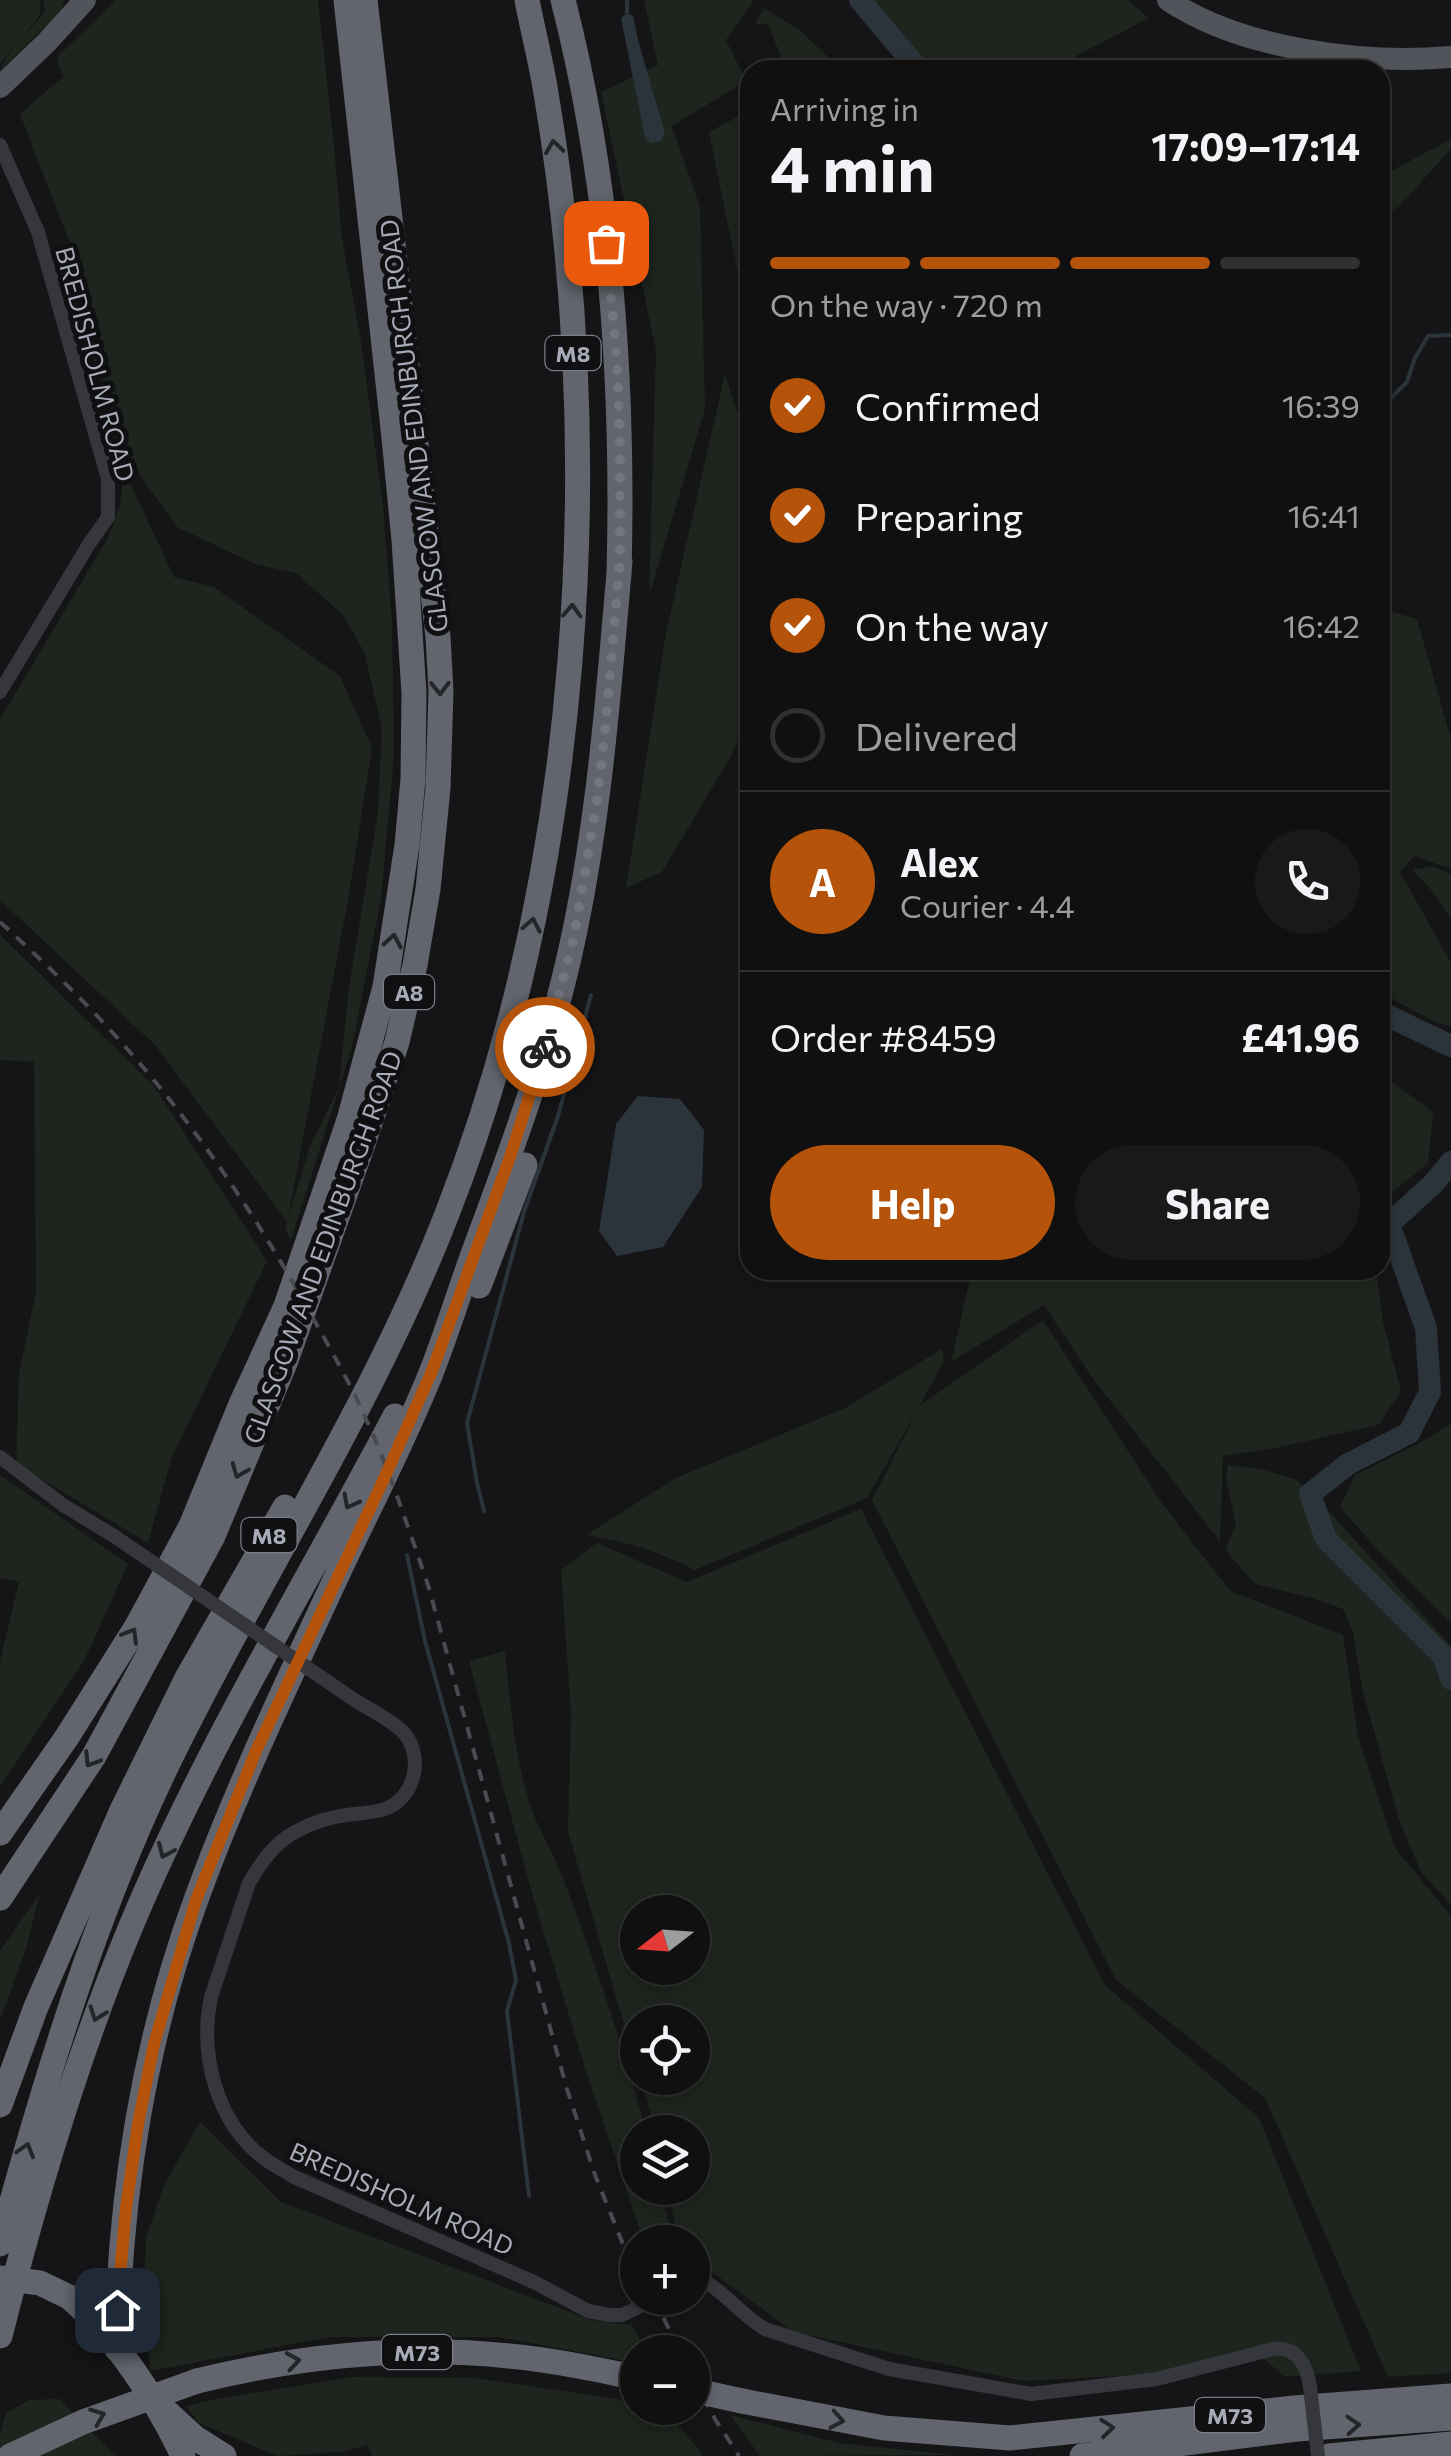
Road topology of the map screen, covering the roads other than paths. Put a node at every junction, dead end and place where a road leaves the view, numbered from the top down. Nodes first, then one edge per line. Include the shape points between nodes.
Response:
1 (84, 0) edge
2 (342, 0) edge
3 (365, 0) edge
4 (527, 0) edge
5 (562, 0) edge
6 (1168, 0) edge
7 (1451, 57) edge
8 (0, 87) edge
9 (0, 145) edge
10 (620, 561) junction
11 (0, 692) edge
12 (520, 978) junction
13 (472, 1259) junction
14 (0, 1457) edge
15 (256, 1594) junction
16 (286, 1685) junction
17 (0, 1833) edge
18 (0, 1898) edge
19 (4, 2096) edge
20 (0, 2244) edge
21 (0, 2278) edge
22 (710, 2284) edge
23 (622, 2315) edge
24 (0, 2336) edge
25 (117, 2349) junction
26 (620, 2374) edge
27 (141, 2384) junction
28 (710, 2394) edge
29 (1451, 2396) edge
30 (1451, 2418) edge
31 (1451, 2446) edge
32 (10, 2456) edge
33 (182, 2456) edge
34 (224, 2456) edge
35 (1082, 2456) edge
36 (1318, 2456) edge
37 (1329, 2456) edge
38 (1397, 2456) edge

1 - 8 main road
17 -> 2 highway, GLASGOW AND EDINBURGH ROAD / A8 via 117,1657 191,1526 286,1306 349,1120 385,987 407,845 414,693 404,540
3 -> 18 highway, GLASGOW AND EDINBURGH ROAD / A8 via 440,673 438,788 416,965 362,1147 285,1363 213,1536 94,1756
12 -> 4 highway, M8 via 558,779 577,488 570,287 546,91
5 - 10 highway, M8 via 606,243 617,362
6 - 7 main road via 1188,14 1285,46 1340,56
9 - 11 street, BREDISHOLM ROAD via 43,249 108,479 108,517
10 - 13 highway, M8 via 604,741 574,937 532,1095
10 - 16 highway, M8 via 608,806 586,941 542,1111 502,1229 404,1462
12 - 15 highway, M8 via 446,1217 338,1446
12 - 19 highway, M8 via 408,1272 332,1425 146,1759 42,1992
13 - 16 highway, M8 via 432,1371
13 -> 24 highway, M8 via 340,1521 205,1766 132,1923 51,2150
14 - 23 street, BREDISHOLM ROAD, bridge via 409,1741 415,1761 403,1797 391,1807 295,1832 248,1884 208,2014 207,2053 225,2110 265,2160 292,2176 588,2311
15 - 19 highway, M8 via 161,1754
20 -> 15 highway, M8 via 85,1962 170,1760
16 - 25 highway, M8 via 196,1900 154,2044 133,2150
21 - 25 highway, bridge via 40,2283 69,2297
22 - 36 street, bridge via 748,2319 801,2342 889,2369 1031,2394 1157,2378 1282,2348 1308,2369
25 - 27 highway
32 -> 26 highway, M73, bridge via 197,2381 322,2357 509,2356
27 - 33 highway
27 - 34 highway via 174,2420
28 -> 29 highway, M73, bridge via 884,2428 1010,2438
35 -> 30 highway, M73
31 - 37 highway
31 - 38 highway

